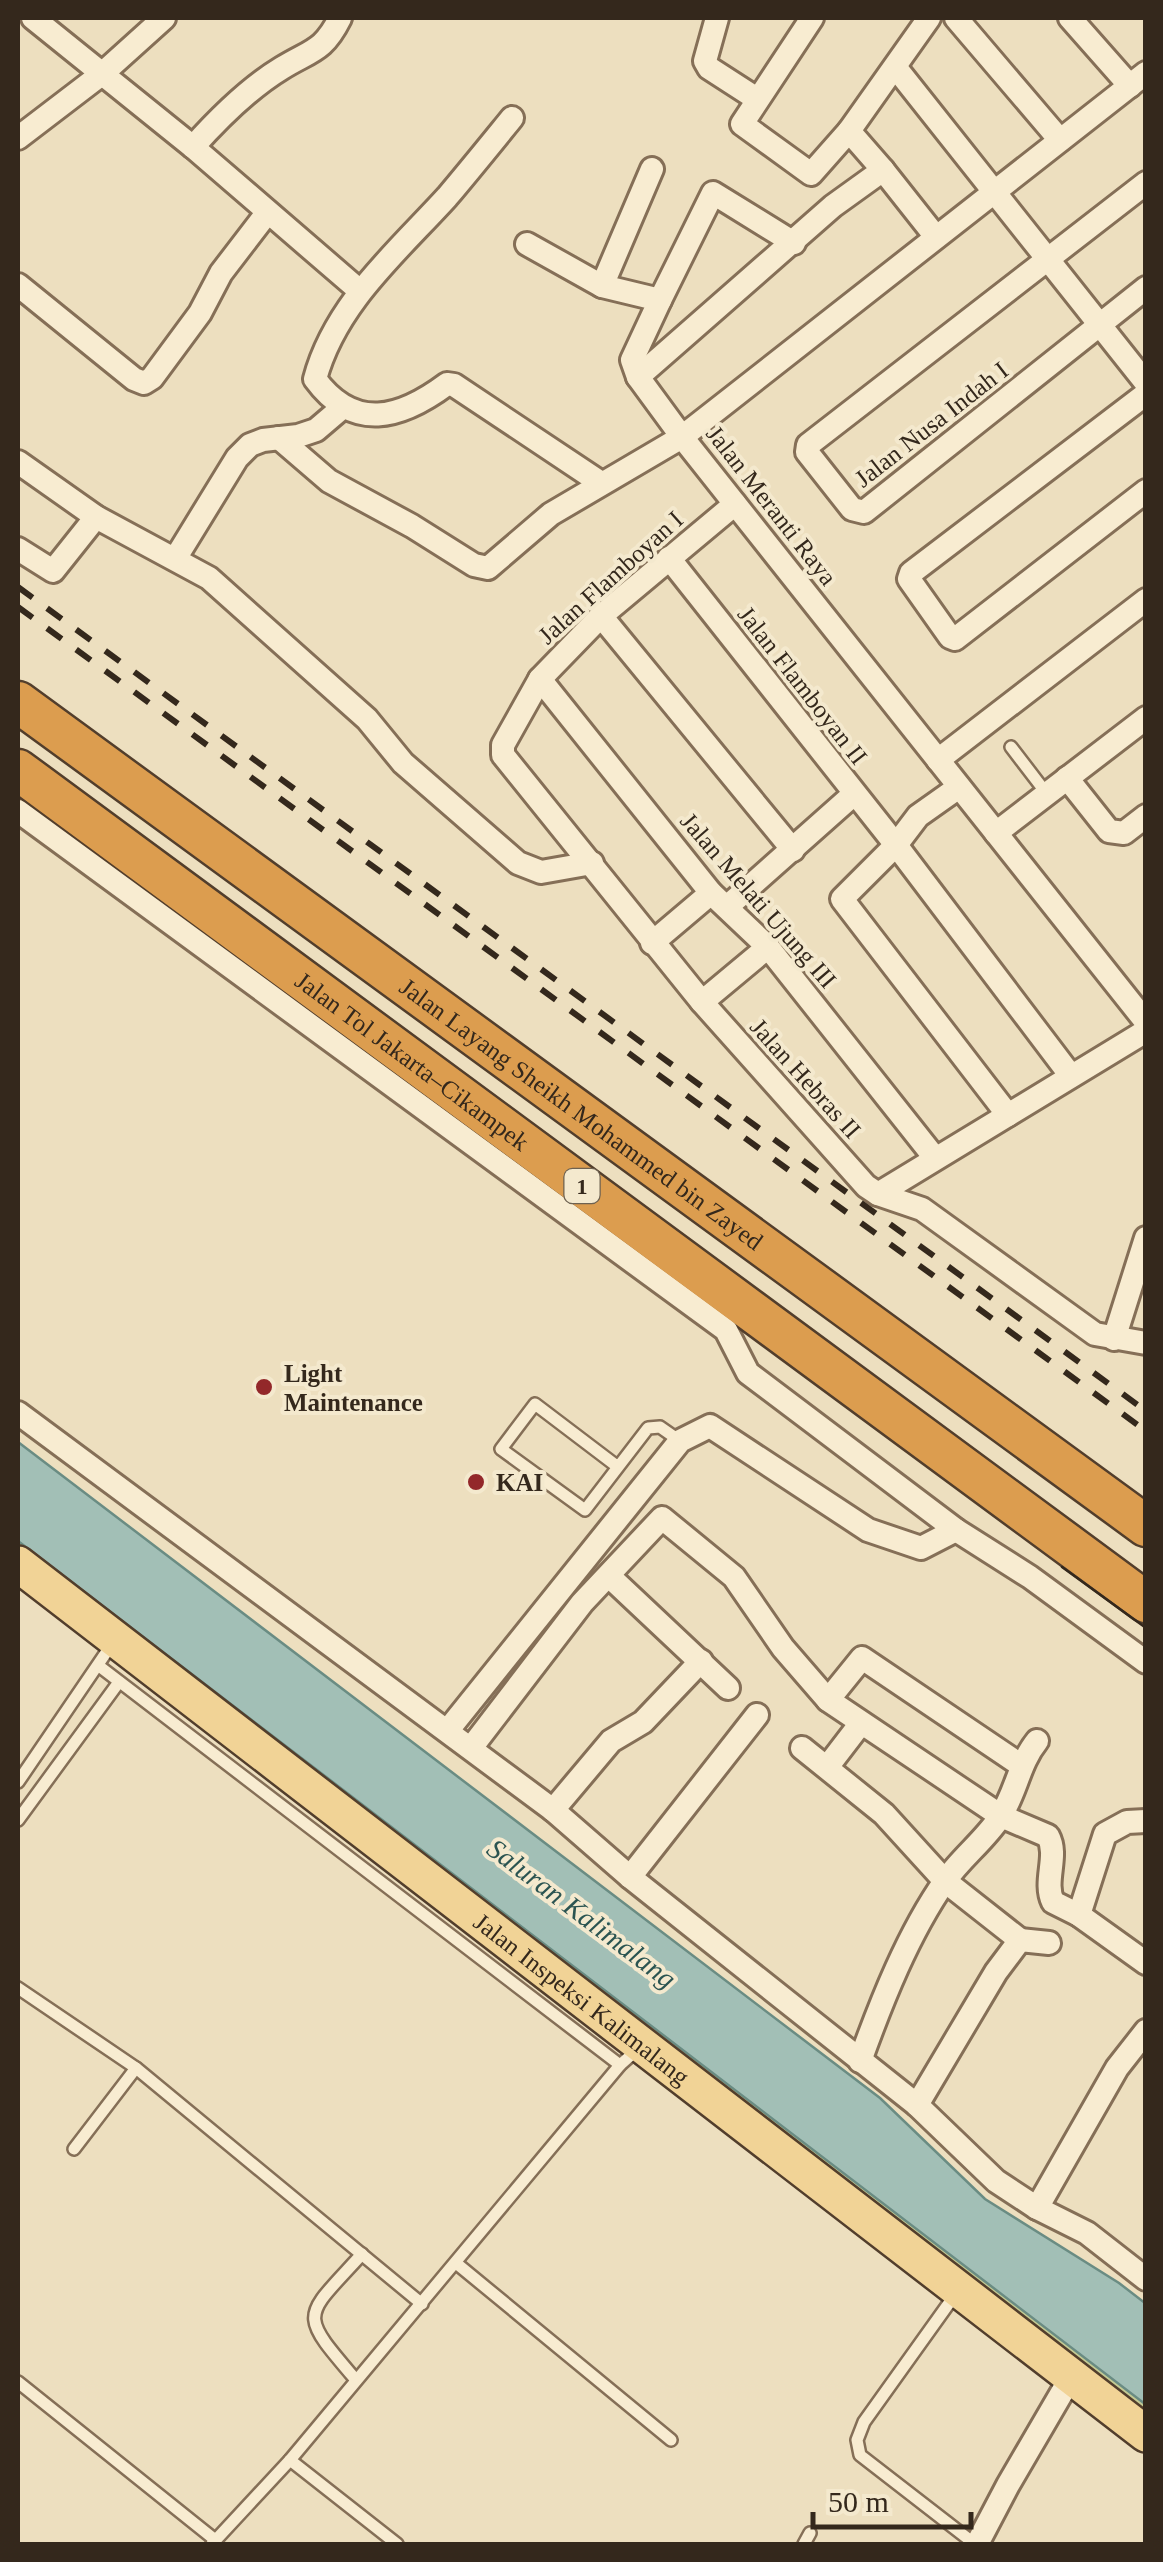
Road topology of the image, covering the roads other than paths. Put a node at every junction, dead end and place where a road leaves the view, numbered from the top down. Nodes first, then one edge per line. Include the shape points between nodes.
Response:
1 (33, 18) edge
2 (164, 18) edge
3 (340, 18) edge
4 (716, 18) edge
5 (812, 18) edge
6 (929, 18) edge
7 (956, 18) edge
8 (1070, 18) edge
9 (896, 68) junction
10 (103, 73) junction
11 (1138, 80) edge
12 (756, 98) junction
13 (512, 118) dead end
14 (849, 131) junction
15 (18, 138) edge
16 (1060, 140) junction
17 (193, 148) junction
18 (652, 169) dead end
19 (883, 170) junction
20 (1146, 183) edge
21 (994, 192) junction
22 (266, 214) junction
23 (936, 237) junction
24 (794, 243) junction
25 (527, 244) dead end
26 (1048, 260) junction
27 (18, 285) edge
28 (602, 286) junction
29 (1146, 288) edge
30 (360, 291) junction
31 (660, 300) junction
32 (1100, 325) junction
33 (638, 377) junction
34 (1146, 383) edge
35 (1146, 394) edge
36 (344, 407) junction
37 (682, 437) junction
38 (279, 438) junction
39 (18, 462) edge
40 (601, 483) junction
41 (1146, 491) edge
42 (735, 504) junction
43 (96, 517) junction
44 (18, 549) edge
45 (669, 558) junction
46 (175, 559) junction
47 (1146, 600) edge
48 (600, 616) junction
49 (18, 674) edge
50 (540, 679) junction
51 (18, 702) edge
52 (1146, 718) edge
53 (1011, 747) dead end
54 (18, 748) edge
55 (501, 750) joint
56 (938, 760) junction
57 (18, 770) edge
58 (1067, 778) junction
59 (959, 787) junction
60 (854, 794) junction
61 (1047, 794) junction
62 (18, 810) edge
63 (1146, 816) edge
64 (996, 833) junction
65 (896, 845) junction
66 (794, 850) junction
67 (592, 864) junction
68 (719, 899) junction
69 (652, 943) junction
70 (768, 947) junction
71 (702, 1002) junction
72 (1146, 1022) edge
73 (1146, 1032) edge
74 (1071, 1076) junction
75 (1008, 1115) junction
76 (936, 1158) junction
77 (878, 1194) junction
78 (1146, 1238) edge
79 (1114, 1340) junction
80 (1146, 1343) edge
81 (18, 1413) edge
82 (680, 1441) junction
83 (618, 1467) junction
84 (1146, 1494) edge
85 (1146, 1526) edge
86 (956, 1530) junction
87 (18, 1564) edge
88 (1146, 1568) edge
89 (608, 1576) junction
90 (1146, 1602) edge
91 (107, 1653) junction
92 (701, 1661) junction
93 (1146, 1662) edge
94 (119, 1682) junction
95 (728, 1688) dead end
96 (828, 1700) junction
97 (756, 1714) dead end
98 (862, 1724) junction
99 (448, 1730) junction
100 (1038, 1741) dead end
101 (471, 1748) junction
102 (802, 1748) dead end
103 (828, 1766) junction
104 (1022, 1766) junction
105 (18, 1782) edge
106 (553, 1810) junction
107 (1001, 1816) junction
108 (18, 1820) edge
109 (1146, 1821) edge
110 (630, 1877) junction
111 (945, 1881) junction
112 (424, 1897) junction
113 (1076, 1914) junction
114 (1020, 1940) junction
115 (1049, 1943) dead end
116 (1146, 1963) edge
117 (18, 1988) edge
118 (1146, 2031) edge
119 (632, 2055) junction
120 (860, 2061) junction
121 (136, 2068) junction
122 (917, 2105) junction
123 (74, 2149) dead end
124 (1037, 2208) junction
125 (362, 2254) junction
126 (456, 2264) junction
127 (1146, 2279) edge
128 (958, 2291) junction
129 (422, 2304) junction
130 (1071, 2378) junction
131 (356, 2380) junction
132 (18, 2382) edge
133 (1146, 2434) edge
134 (671, 2440) dead end
135 (290, 2460) junction
136 (213, 2542) edge
137 (397, 2544) edge
138 (976, 2544) edge

1 - 10 street
2 - 10 street
3 - 17 street via 316,52 282,68
4 - 12 street via 705,61
5 - 12 street
6 - 9 street
7 - 16 street
8 - 11 street
9 - 14 street
9 - 21 street
10 - 15 street
10 - 17 street
11 - 16 street, Jalan Meranti Raya
12 - 14 street via 742,124 806,173 815,172
13 - 30 street
14 - 19 street
16 - 21 street, Jalan Meranti Raya
17 - 22 street
18 - 28 street
19 - 23 street
19 - 24 street
20 - 26 street
21 - 23 street, Jalan Meranti Raya
21 - 26 street
22 - 27 street via 221,272 200,314 144,383
22 - 30 street
23 - 37 street, Jalan Meranti Raya
24 - 31 street via 713,192
24 - 33 street
25 - 28 street
26 - 32 street
26 - 32 street, Jalan Nusa Indah I via 808,446 852,509 864,512
28 - 31 street
29 - 32 street
30 - 36 street via 315,378
31 - 33 street via 632,360
32 - 34 street
33 - 37 street
35 - 41 street via 909,579 955,638
36 - 38 street via 316,430
36 - 40 street via 390,414 454,385
37 - 40 street
37 - 42 street, Jalan Meranti Raya
38 - 40 street via 329,480 488,568 551,514
38 - 46 street via 250,445 237,458
39 - 43 street
42 - 45 street, Jalan Flamboyan I
42 - 56 street, Jalan Meranti Raya
43 - 44 street via 53,571
43 - 46 street
45 - 48 street, Jalan Flamboyan I
45 - 60 street, Jalan Flamboyan II
46 - 67 street via 209,578 518,863 540,872
47 - 56 street
48 - 50 street, Jalan Flamboyan I
48 - 66 street
49 - 84 highway
50 - 55 street, Jalan Flamboyan I
50 - 68 street, Jalan Melati Ujung III
51 - 85 highway, Jalan Layang Sheikh Mohammed bin Zayed / 1
52 - 58 street
53 - 61 lane
54 - 88 highway, Jalan Layang Sheikh Mohammed bin Zayed / 1
55 - 67 street, Jalan Hebras II
56 - 59 street, Jalan Meranti Raya
57 - 90 highway, Jalan Tol Jakarta–Cikampek / 1
58 - 61 street
58 - 63 street via 1109,832 1124,833
59 - 64 street, Jalan Meranti Raya
59 - 65 street via 918,816
60 - 65 street, Jalan Flamboyan II
60 - 66 street
61 - 64 street
62 - 86 street via 726,1330 748,1373
64 - 72 street, Jalan Meranti Raya
65 - 74 street, Jalan Flamboyan II
65 - 75 street via 842,899
66 - 68 street
67 - 69 street, Jalan Hebras II
68 - 69 street
68 - 70 street, Jalan Melati Ujung III
69 - 71 street, Jalan Hebras II
70 - 71 street
70 - 76 street, Jalan Melati Ujung III
71 - 77 street, Jalan Hebras II
73 - 74 street
74 - 75 street
75 - 76 street
76 - 77 street
77 - 79 street via 922,1209 1096,1334
78 - 79 street
79 - 80 street
81 - 99 street
82 - 83 lane via 660,1427 648,1428
82 - 86 street via 710,1426 868,1530 921,1548
82 - 99 street
83 - 83 lane via 584,1510 501,1448 536,1404
86 - 93 street
87 - 91 main road, Jalan Inspeksi Kalimalang
89 - 92 street
89 - 96 street via 662,1518 734,1577
89 - 101 street
91 - 94 lane
91 - 105 lane
91 - 112 main road, Jalan Inspeksi Kalimalang
92 - 95 street
92 - 106 street via 644,1722 611,1741
94 - 108 lane
94 - 112 lane
96 - 98 street
96 - 104 street via 862,1658
97 - 110 street
98 - 103 street
98 - 107 street
99 - 101 street
100 - 104 street
101 - 106 street
102 - 103 street
103 - 111 street via 884,1814
104 - 107 street
106 - 110 street
107 - 111 street
107 - 113 street via 1048,1836 1053,1902
109 - 113 street via 1105,1834
110 - 120 street
111 - 114 street
111 - 120 street
112 - 119 main road, Jalan Inspeksi Kalimalang
113 - 116 street
114 - 115 street
114 - 122 street
117 - 121 lane
118 - 124 street via 1106,2085
119 - 126 lane
119 - 128 main road, Jalan Inspeksi Kalimalang
120 - 122 street
121 - 123 lane
121 - 125 lane
122 - 124 street via 996,2181
124 - 127 street via 1087,2233
125 - 129 lane
125 - 131 lane via 314,2314 316,2332
126 - 129 lane
126 - 134 lane
128 - 130 main road, Jalan Inspeksi Kalimalang
128 - 138 lane via 864,2422 856,2444 860,2455
129 - 131 lane
130 - 133 main road, Jalan Inspeksi Kalimalang
130 - 138 street
131 - 135 lane
132 - 136 lane
135 - 136 lane
135 - 137 lane

